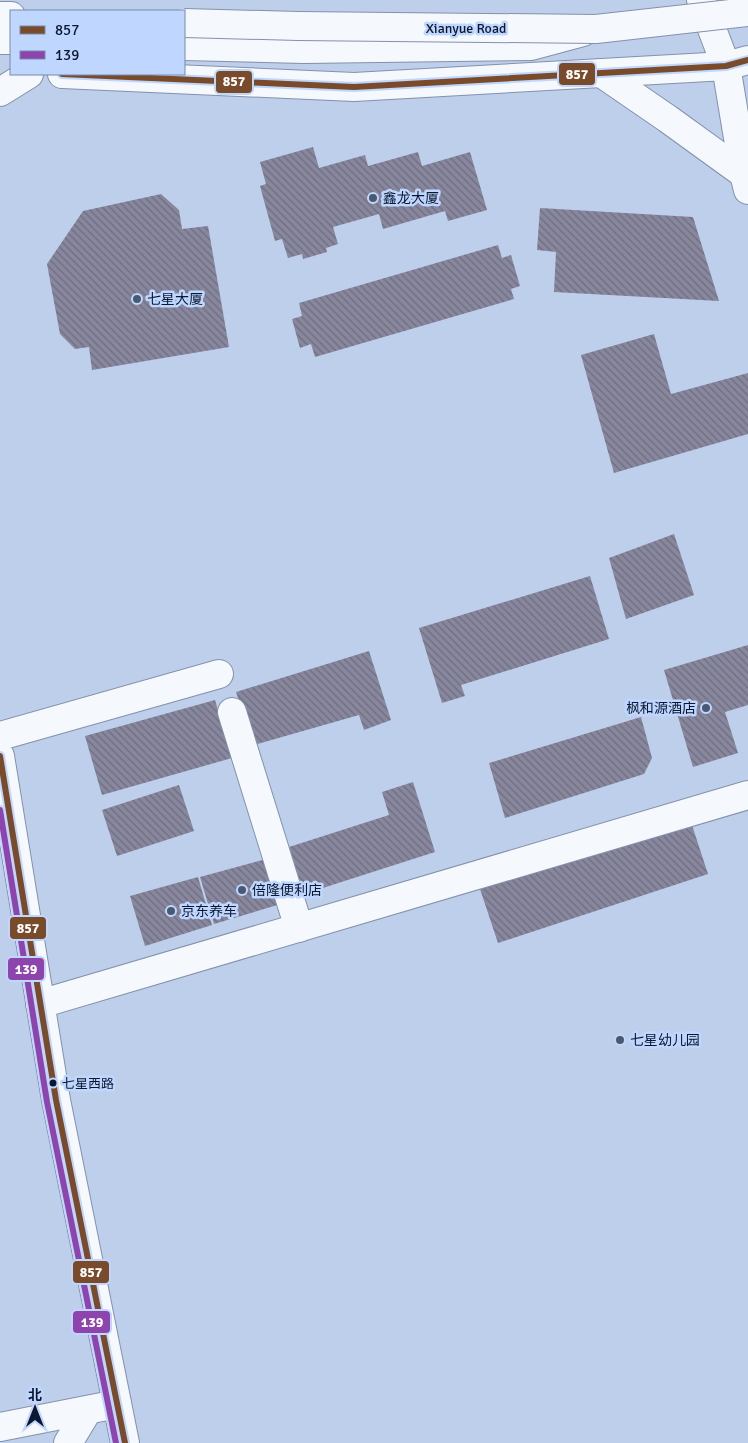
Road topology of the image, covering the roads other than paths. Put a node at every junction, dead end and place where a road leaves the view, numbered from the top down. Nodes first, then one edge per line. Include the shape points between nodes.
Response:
1 (701, 0) edge
2 (748, 12) edge
3 (185, 23) edge
4 (596, 29) junction
5 (185, 46) edge
6 (737, 63) edge
7 (601, 73) junction
8 (27, 75) edge
9 (84, 75) edge
10 (0, 92) edge
11 (746, 182) edge
12 (219, 674) dead end
13 (232, 712) dead end
14 (0, 736) edge
15 (0, 756) edge
16 (748, 795) edge
17 (5, 819) edge
18 (299, 928) junction
19 (40, 1004) junction
20 (117, 1404) junction
21 (88, 1410) junction
22 (0, 1427) edge
23 (68, 1443) edge
24 (125, 1443) edge

1 - 6 main road
2 - 4 main road, Xianyue Road, bridge
3 - 4 main road, Xianyue Road, bridge
4 - 5 main road, bridge via 532,46 304,49
6 - 7 main road
6 - 11 main road
7 - 9 main road via 354,87
7 - 11 main road via 668,119
8 - 10 main road
12 - 14 main road
13 - 18 main road
15 - 17 main road
16 - 18 main road
17 - 19 main road
18 - 19 main road
19 - 20 main road
20 - 21 main road
20 - 24 main road
21 - 22 main road
21 - 23 main road

